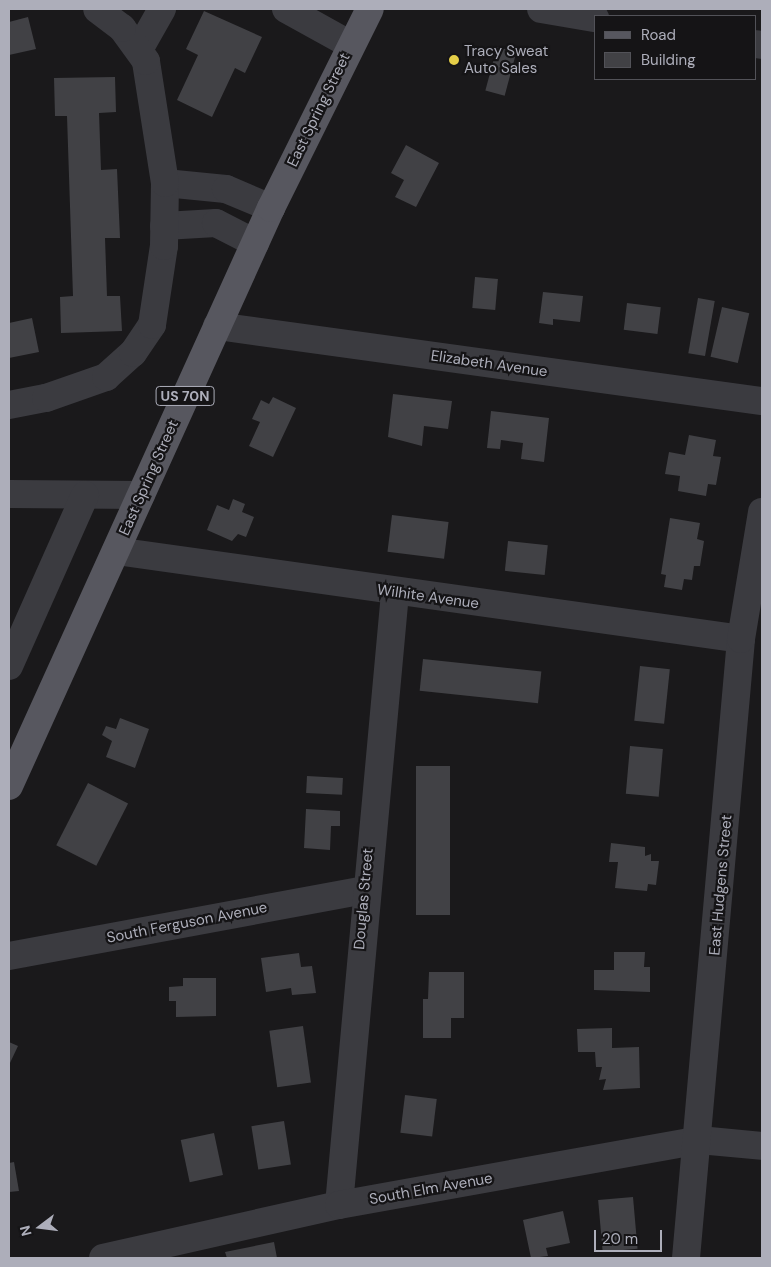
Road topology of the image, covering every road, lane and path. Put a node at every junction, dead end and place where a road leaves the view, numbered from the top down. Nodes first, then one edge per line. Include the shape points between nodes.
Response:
1 (97, 9) edge
2 (162, 9) edge
3 (286, 9) edge
4 (370, 9) edge
5 (541, 9) edge
6 (594, 18) edge
7 (351, 45) junction
8 (140, 48) junction
9 (164, 184) junction
10 (271, 208) junction
11 (164, 226) junction
12 (254, 243) junction
13 (217, 326) junction
14 (762, 401) edge
15 (9, 405) edge
16 (85, 495) junction
17 (141, 495) junction
18 (12, 501) edge
19 (762, 517) edge
20 (116, 551) junction
21 (395, 593) junction
22 (741, 639) junction
23 (9, 666) edge
24 (9, 786) edge
25 (365, 890) junction
26 (9, 956) edge
27 (699, 1140) junction
28 (762, 1146) edge
29 (339, 1205) junction
30 (103, 1258) edge
31 (686, 1258) edge

1 - 8 street
2 - 8 street
3 - 7 street
4 - 7 main road, East Spring Street / US 70N
5 - 6 street
7 - 10 main road, East Spring Street / US 70N
8 - 9 street
9 - 10 street via 226,189
9 - 11 street
10 - 12 main road, East Spring Street / US 70N
11 - 12 street via 216,223
11 - 15 street via 152,325 133,353 106,377 46,398
12 - 13 main road, East Spring Street / US 70N
13 - 14 street, Elizabeth Avenue
13 - 17 main road, East Spring Street / US 70N
16 - 17 street
16 - 18 street
16 - 23 street
17 - 20 main road, East Spring Street / US 70N
19 - 22 street, East Hudgens Street
20 - 21 street, Wilhite Avenue
20 - 24 main road, East Spring Street / US 70N
21 - 22 street, Wilhite Avenue
21 - 25 street, Douglas Street
22 - 27 street, East Hudgens Street
25 - 26 street, South Ferguson Avenue
25 - 29 street, Douglas Street
27 - 28 street, South Elm Avenue
27 - 29 street, South Elm Avenue
27 - 31 street, East Hudgens Street
29 - 30 street, South Elm Avenue

